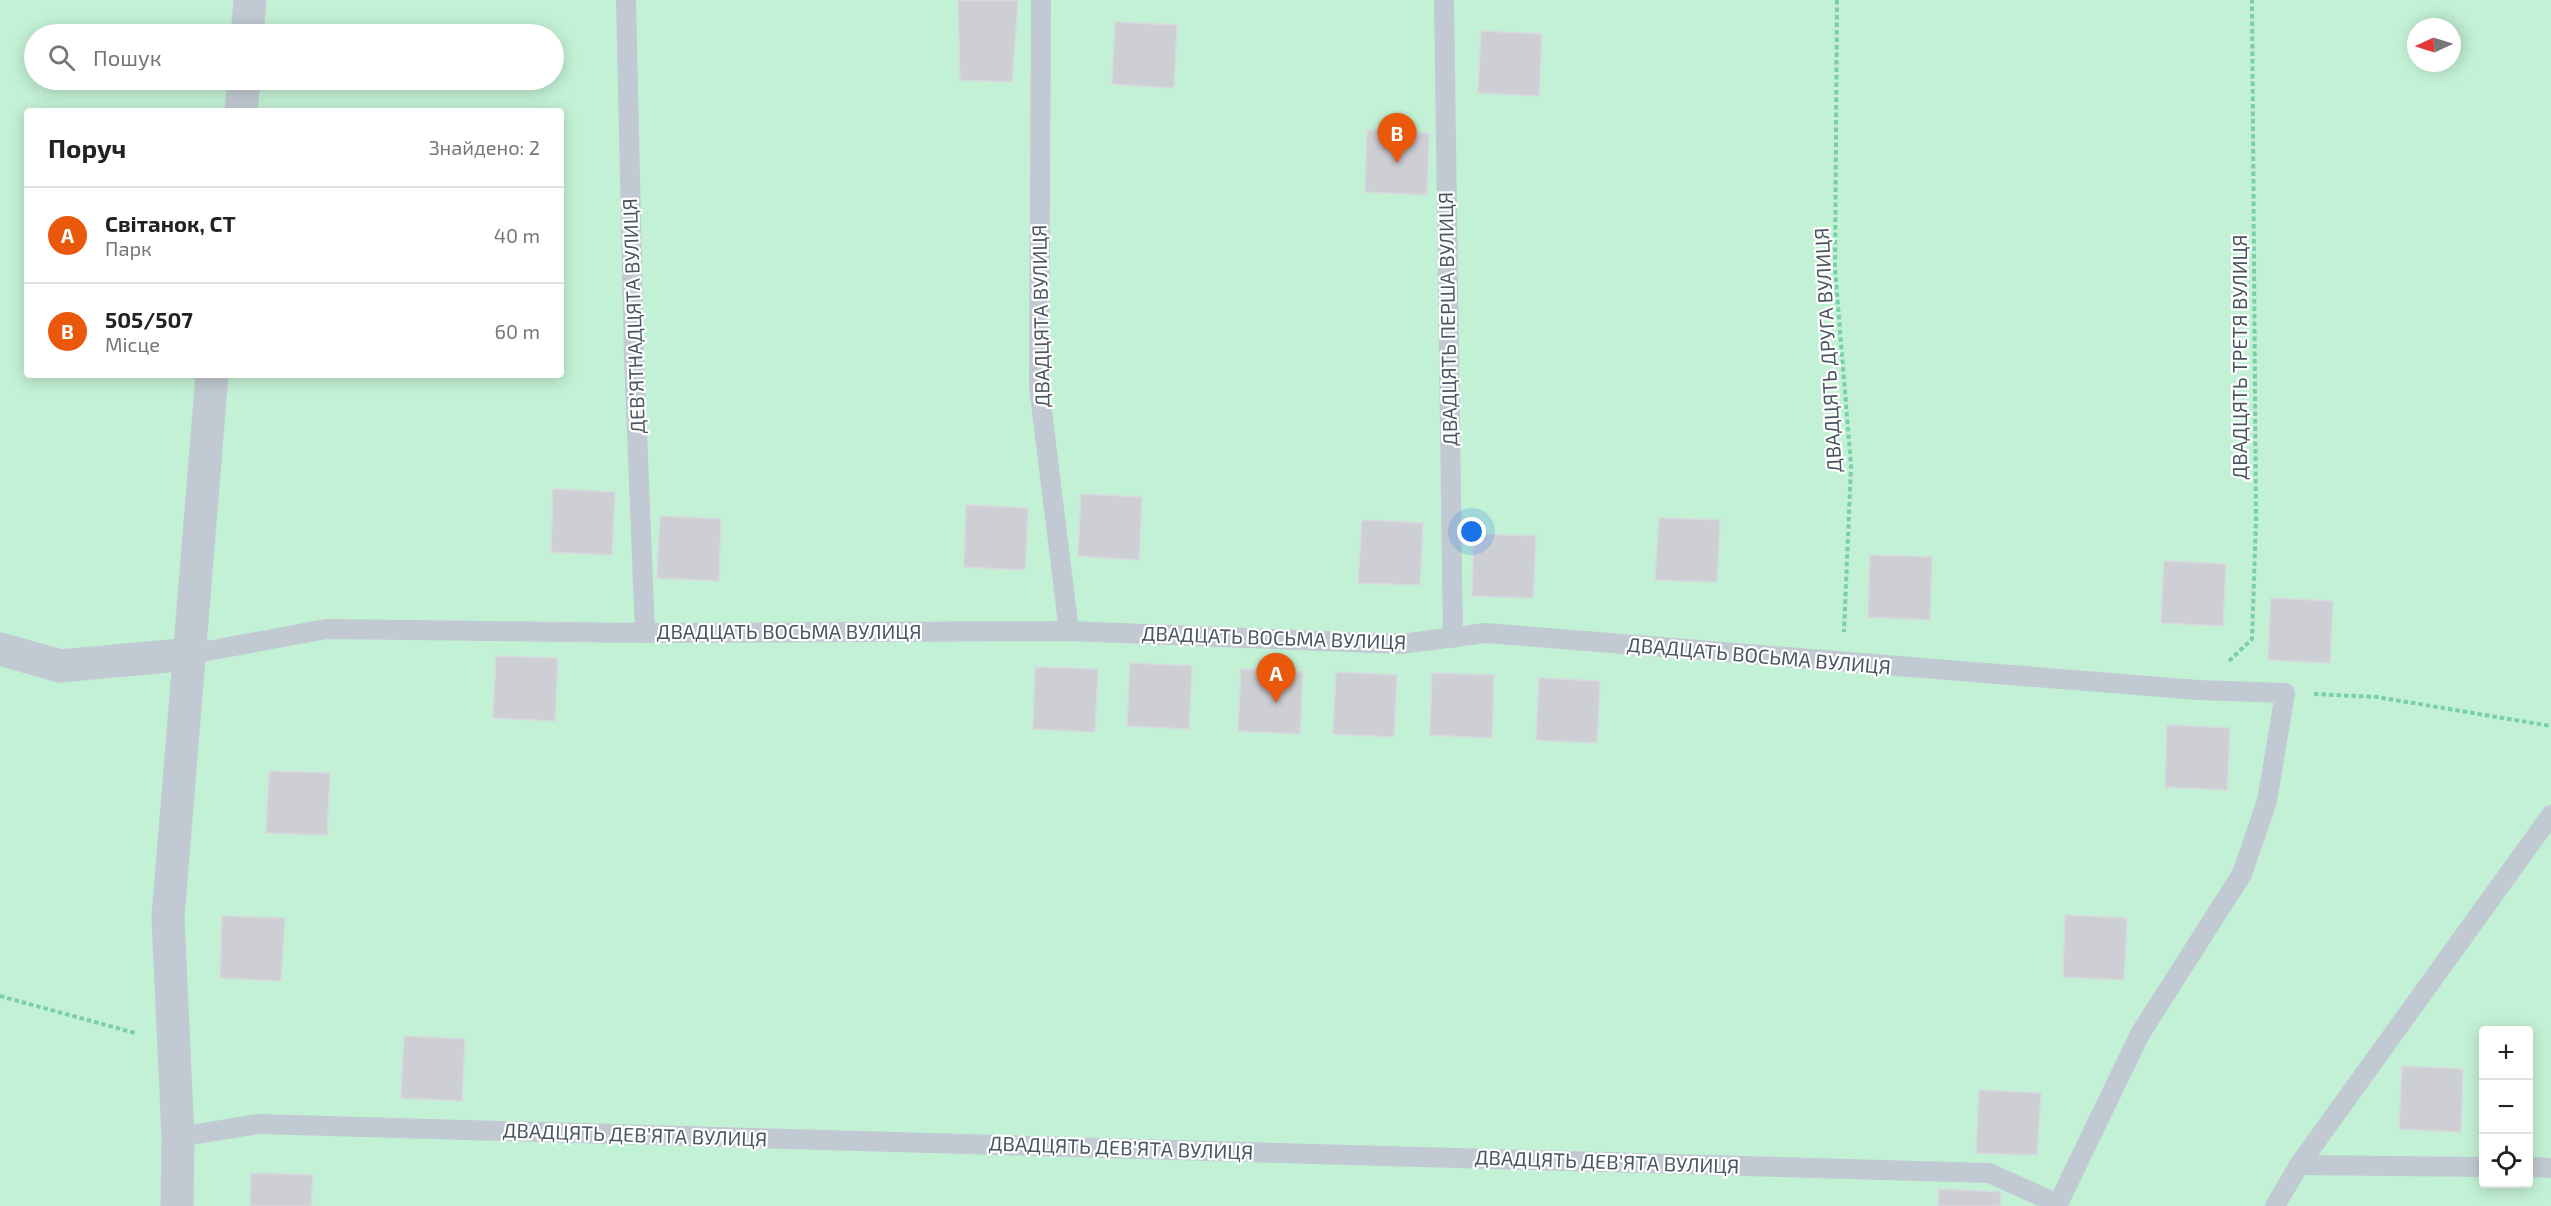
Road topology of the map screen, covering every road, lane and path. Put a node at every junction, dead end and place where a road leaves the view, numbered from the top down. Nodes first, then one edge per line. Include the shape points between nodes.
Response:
1 (250, 0) edge
2 (626, 0) edge
3 (1041, 0) edge
4 (1444, 0) edge
5 (1837, 0) edge
6 (2253, 0) edge
7 (248, 24) edge
8 (243, 90) edge
9 (241, 108) edge
10 (212, 378) edge
11 (1069, 631) junction
12 (645, 633) junction
13 (1453, 638) junction
14 (0, 649) edge
15 (191, 654) junction
16 (1842, 663) junction
17 (2198, 690) junction
18 (2285, 693) junction
19 (2551, 726) edge
20 (2551, 815) edge
21 (0, 996) edge
22 (174, 1043) junction
23 (178, 1137) junction
24 (2299, 1165) junction
25 (2479, 1167) edge
26 (2533, 1167) edge
27 (2551, 1168) edge
28 (2057, 1205) edge
29 (177, 1206) edge
30 (2275, 1206) edge

1 - 7 street
2 - 12 lane, ДЕВ’ЯТНАДЦЯТА ВУЛИЦЯ via 633,356
3 - 11 lane, ДВАДЦЯТА ВУЛИЦЯ via 1039,387
4 - 13 lane, ДВАДЦЯТЬ ПЕРША ВУЛИЦЯ
5 - 16 path, ДВАДЦЯТЬ ДРУГА ВУЛИЦЯ via 1835,269 1851,465
6 - 17 path, ДВАДЦЯТЬ ТРЕТЯ ВУЛИЦЯ via 2256,520 2252,639
8 - 9 street
10 - 15 street
11 - 12 lane, ДВАДЦАТЬ ВОСЬМА ВУЛИЦЯ
11 - 13 lane, ДВАДЦАТЬ ВОСЬМА ВУЛИЦЯ via 1401,644
12 - 15 lane, ДВАДЦАТЬ ВОСЬМА ВУЛИЦЯ via 326,629
13 - 16 lane, ДВАДЦАТЬ ВОСЬМА ВУЛИЦЯ via 1486,633
14 - 15 street via 60,666
15 - 22 street via 168,917
16 - 17 lane, ДВАДЦАТЬ ВОСЬМА ВУЛИЦЯ
17 - 18 lane, ДВАДЦАТЬ ВОСЬМА ВУЛИЦЯ
18 - 19 path via 2377,697
18 - 28 lane via 2267,801 2242,874 2140,1034
20 - 24 lane
21 - 22 path
22 - 23 street
23 - 28 lane, ДВАДЦЯТЬ ДЕВ’ЯТА ВУЛИЦЯ via 258,1124 1977,1172 1989,1173
23 - 29 street
24 - 25 lane
24 - 30 lane
26 - 27 lane

